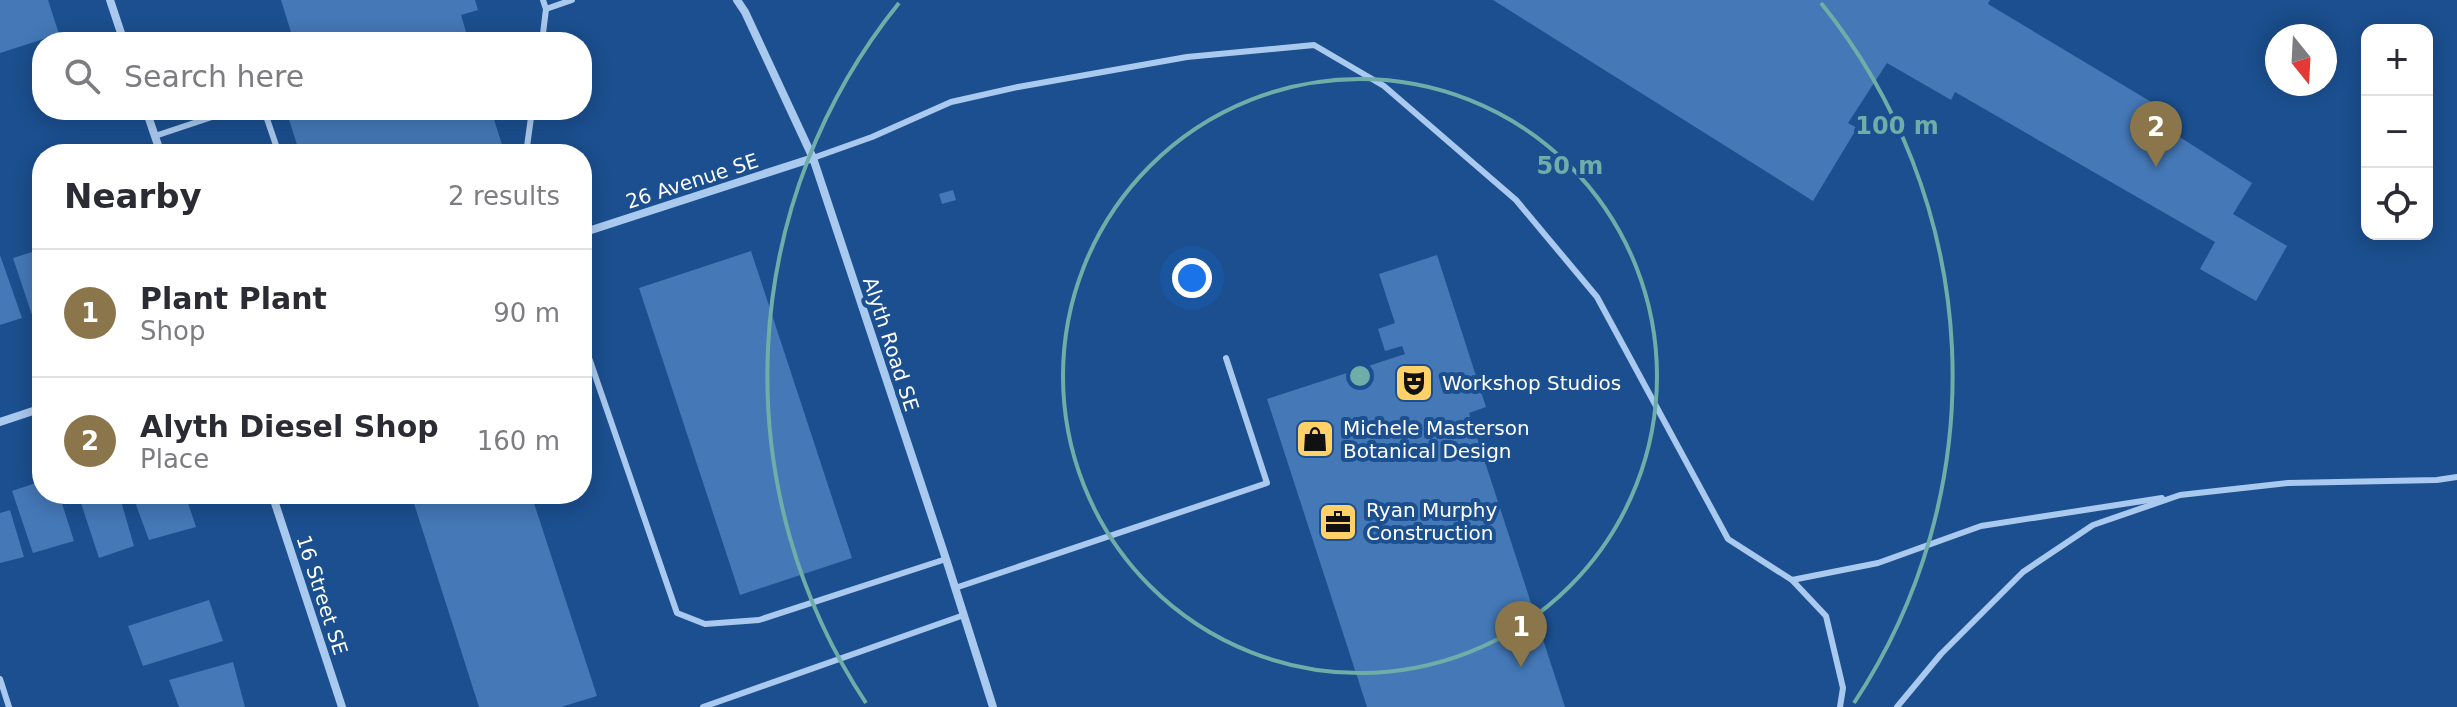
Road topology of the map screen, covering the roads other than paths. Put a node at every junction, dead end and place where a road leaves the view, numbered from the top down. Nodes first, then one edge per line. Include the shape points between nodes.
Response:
1 (110, 0) edge
2 (543, 0) edge
3 (572, 0) edge
4 (737, 0) edge
5 (546, 9) junction
6 (121, 32) edge
7 (543, 32) edge
8 (149, 120) edge
9 (203, 120) edge
10 (267, 120) edge
11 (531, 120) edge
12 (155, 136) junction
13 (158, 144) edge
14 (276, 144) edge
15 (527, 144) edge
16 (813, 158) junction
17 (592, 230) edge
18 (1226, 358) dead end
19 (592, 366) edge
20 (32, 411) edge
21 (0, 422) edge
22 (2457, 477) edge
23 (2180, 495) junction
24 (275, 504) edge
25 (946, 559) junction
26 (1792, 580) junction
27 (955, 588) junction
28 (964, 615) junction
29 (0, 679) edge
30 (9, 707) edge
31 (342, 707) edge
32 (703, 707) edge
33 (993, 707) edge
34 (1840, 707) edge
35 (1897, 707) edge

1 - 6 street
2 - 5 lane
3 - 5 lane
4 - 16 street, Alyth Road SE
5 - 7 lane
8 - 12 street
9 - 12 lane
10 - 14 lane
11 - 15 lane
12 - 13 street
16 - 17 street, 26 Avenue SE
16 - 25 street, Alyth Road SE
16 - 26 lane via 951,102 1187,57 1314,45 1384,86 1516,200 1597,297 1728,539
18 - 27 lane via 1267,483
19 - 25 lane via 677,613 705,624 759,620
20 - 21 street
22 - 23 lane via 2288,483
23 - 26 lane via 1981,526 1878,563
23 - 35 lane via 2093,525 2023,572
24 - 31 street, 16 Street SE
25 - 27 street, Alyth Road SE
26 - 34 lane via 1826,616 1843,688
27 - 28 street, Alyth Road SE
28 - 32 lane
28 - 33 street, Alyth Road SE
29 - 30 lane

